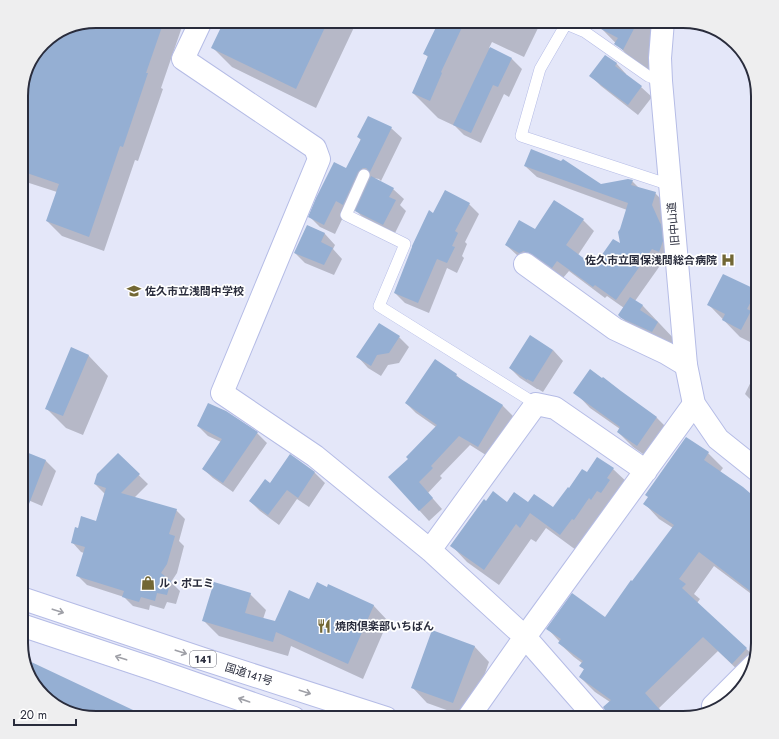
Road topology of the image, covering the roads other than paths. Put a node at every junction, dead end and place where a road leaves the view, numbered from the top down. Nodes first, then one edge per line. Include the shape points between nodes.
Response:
1 (198, 28) edge
2 (564, 28) edge
3 (576, 28) edge
4 (662, 28) edge
5 (661, 81) junction
6 (364, 175) dead end
7 (670, 185) junction
8 (525, 264) dead end
9 (686, 365) junction
10 (536, 404) junction
11 (694, 404) junction
12 (751, 465) edge
13 (646, 471) junction
14 (430, 550) junction
15 (28, 600) edge
16 (28, 627) edge
17 (525, 637) junction
18 (740, 679) edge
19 (719, 700) edge
20 (274, 711) edge
21 (337, 711) edge
22 (473, 711) edge
23 (590, 711) edge

1 - 14 main road via 183,59 315,148 319,159 222,393 315,456
2 - 7 lane via 540,69 521,136
3 - 5 lane via 648,76
4 - 5 main road, 旧中山道
5 - 7 main road, 旧中山道
6 - 10 lane via 346,215 405,244 379,306
7 - 9 main road, 旧中山道
8 - 9 main road via 615,329
9 - 11 main road, 旧中山道
10 - 13 main road via 555,408
10 - 14 main road
11 - 12 main road, 旧中山道 via 718,438
11 - 13 main road
13 - 17 main road
14 - 17 main road
15 -> 21 main road, 国道141号 / 141 via 204,659
20 -> 16 main road, 141
17 - 22 main road
17 - 23 main road
18 - 19 main road

